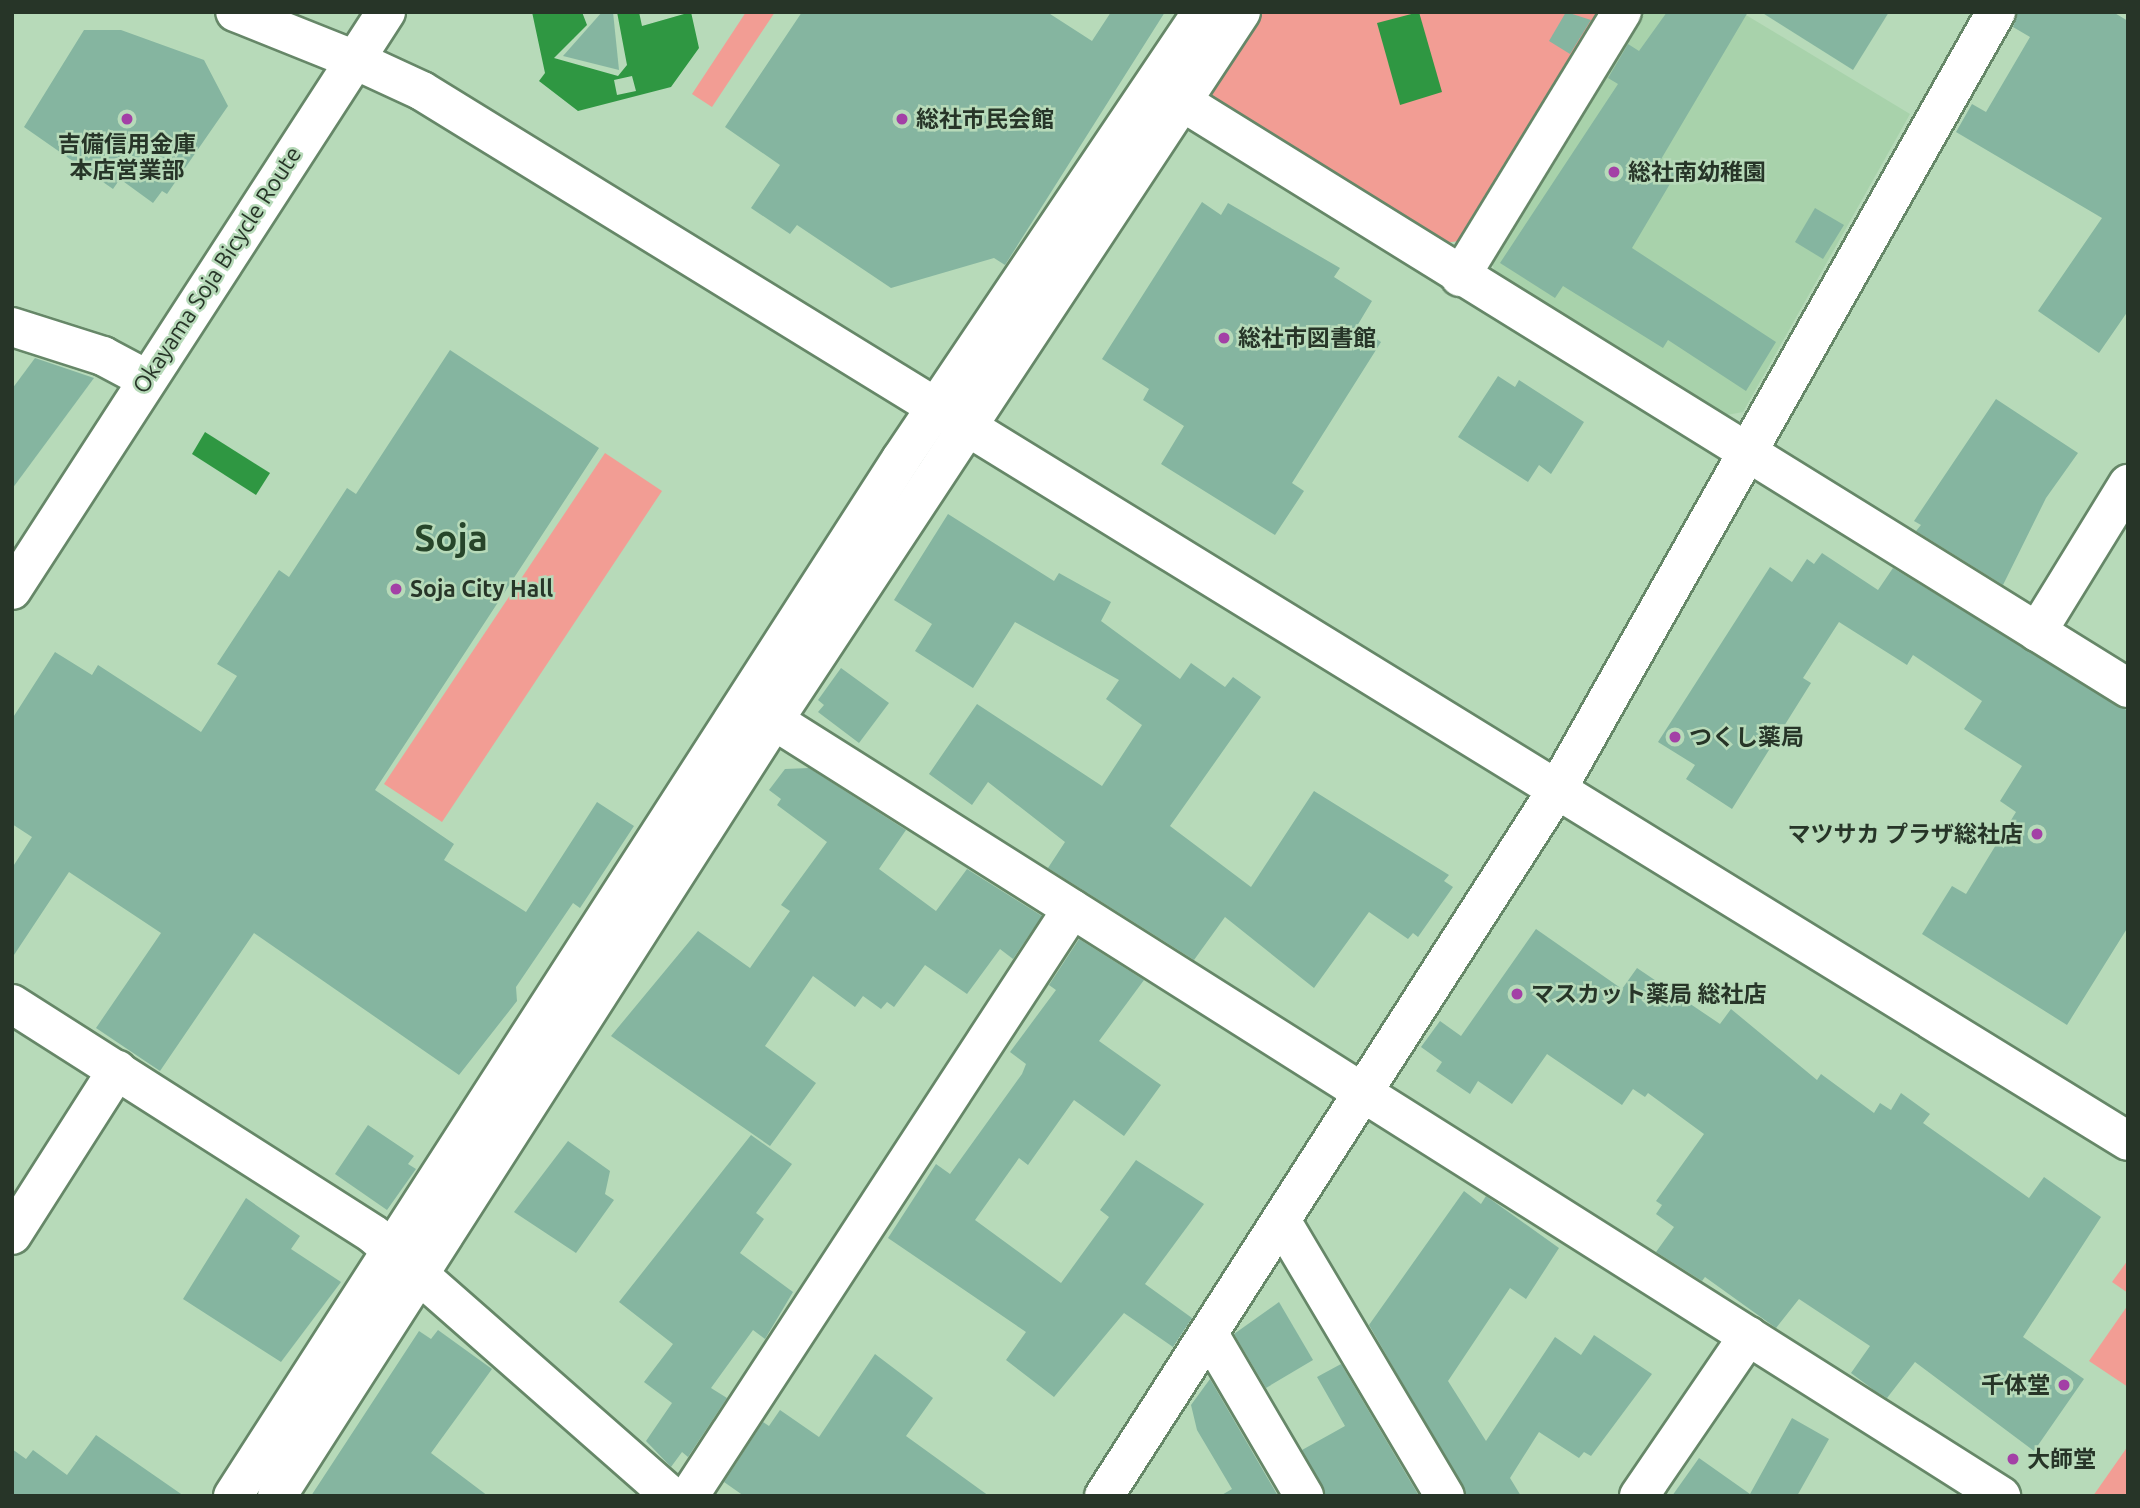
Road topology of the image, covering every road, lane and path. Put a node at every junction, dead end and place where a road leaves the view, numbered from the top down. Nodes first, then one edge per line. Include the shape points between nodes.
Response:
1 (235, 12) edge
2 (386, 12) edge
3 (1202, 12) edge
4 (1241, 12) edge
5 (1622, 12) edge
6 (1996, 12) edge
7 (355, 60) junction
8 (1167, 93) junction
9 (1460, 277) junction
10 (12, 327) edge
11 (146, 379) junction
12 (951, 417) junction
13 (1747, 454) junction
14 (2128, 484) edge
15 (12, 590) edge
16 (2037, 632) junction
17 (2128, 688) edge
18 (759, 711) junction
19 (1556, 791) junction
20 (1072, 909) junction
21 (12, 1004) edge
22 (117, 1069) junction
23 (1367, 1094) junction
24 (2128, 1141) edge
25 (1282, 1222) junction
26 (12, 1236) edge
27 (405, 1262) junction
28 (1209, 1334) junction
29 (1748, 1336) junction
30 (233, 1496) edge
31 (277, 1496) edge
32 (671, 1496) edge
33 (689, 1496) edge
34 (1104, 1496) edge
35 (1304, 1496) edge
36 (1445, 1496) edge
37 (1639, 1496) edge
38 (2001, 1496) edge

1 - 7 street
2 - 7 street, Okayama Soja Bicycle Route
3 - 8 street
4 - 8 street
5 - 9 street
6 - 13 street
7 - 11 street, Okayama Soja Bicycle Route
7 - 12 street via 422,91
8 - 9 street
8 - 12 street
9 - 13 street
10 - 11 street via 103,356
11 - 15 street, Okayama Soja Bicycle Route
12 - 18 street
12 - 19 street
13 - 16 street
13 - 19 street
14 - 16 street
16 - 17 street
18 - 20 street
18 - 27 street
19 - 23 street
19 - 24 street
20 - 23 street
20 - 33 street
21 - 22 street
22 - 26 street
22 - 27 street
23 - 25 street
23 - 29 street
25 - 28 street
25 - 36 street
27 - 30 street
27 - 31 street
27 - 32 street
28 - 34 street
28 - 35 street
29 - 37 street
29 - 38 street

